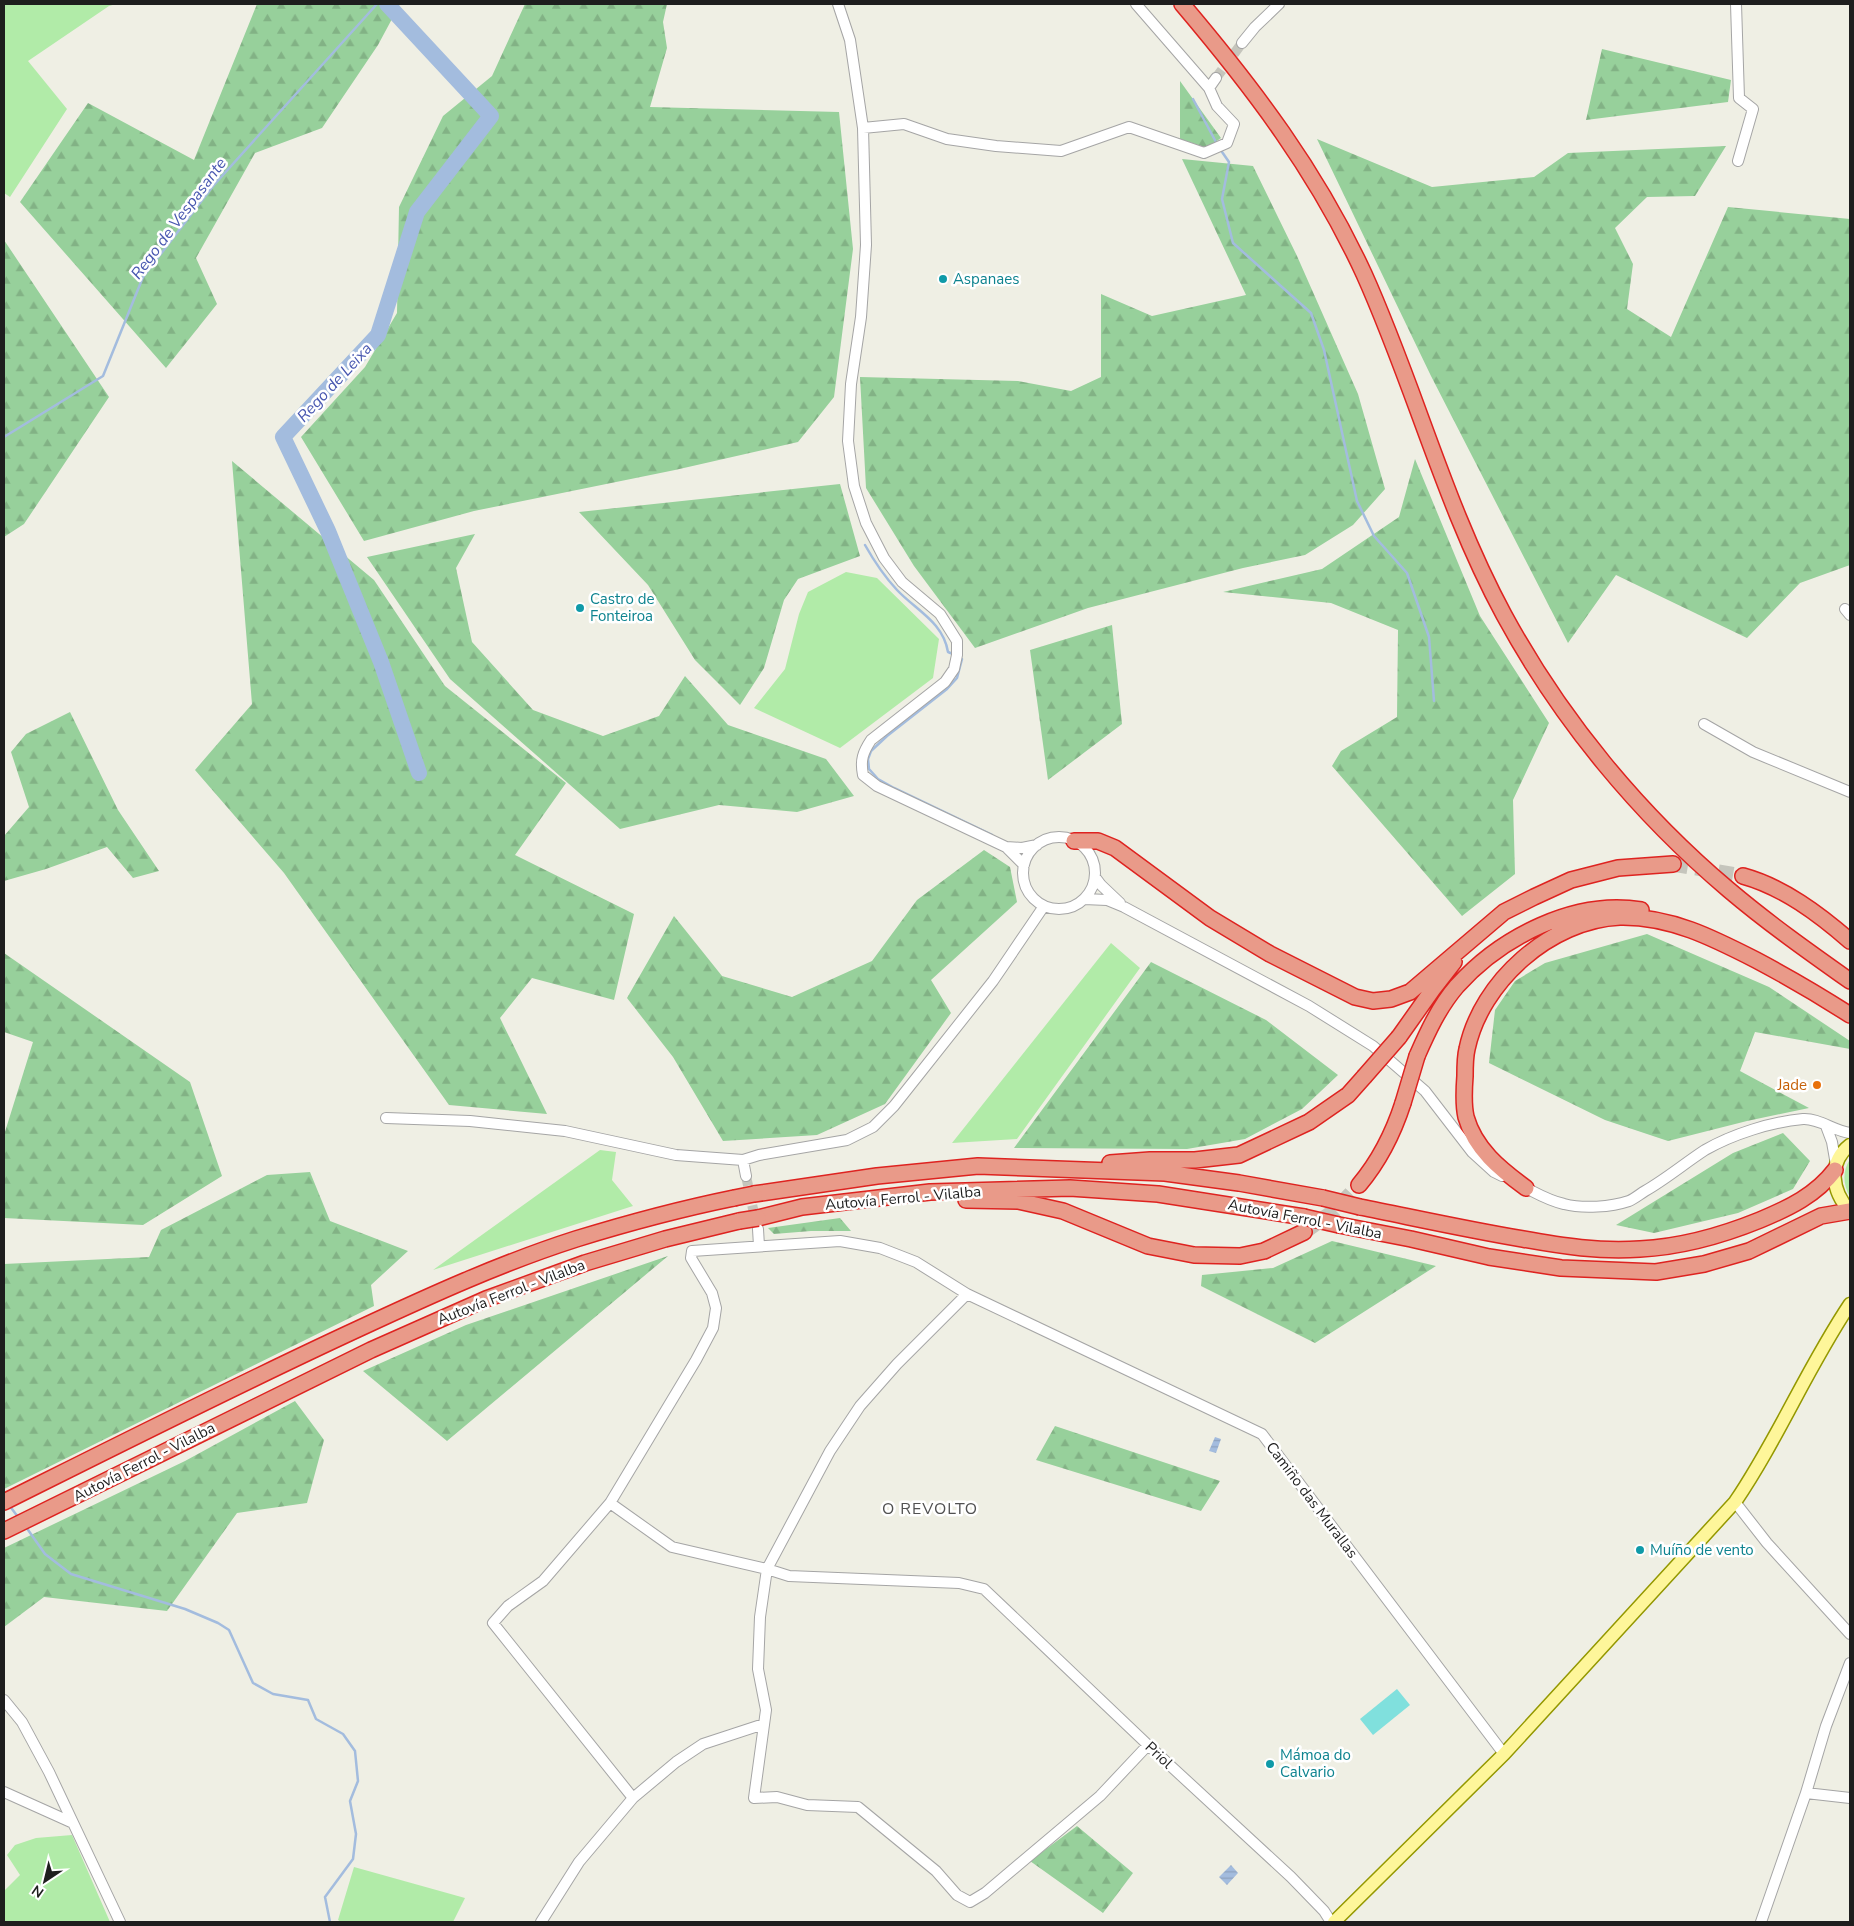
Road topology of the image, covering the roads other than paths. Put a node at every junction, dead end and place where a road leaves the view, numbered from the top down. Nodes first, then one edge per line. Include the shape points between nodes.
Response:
1 (838, 4) edge
2 (1136, 4) edge
3 (1182, 4) edge
4 (1279, 4) edge
5 (1736, 4) edge
6 (1242, 43) tunnel mouth
7 (1216, 78) tunnel mouth
8 (1209, 88) junction
9 (862, 128) junction
10 (1738, 161) dead end
11 (1704, 724) dead end
12 (1850, 792) edge
13 (1074, 840) junction
14 (1037, 845) junction
15 (1006, 847) junction
16 (1673, 864) tunnel mouth
17 (1024, 866) junction
18 (1743, 876) tunnel mouth
19 (1095, 877) junction
20 (1084, 899) junction
21 (1044, 906) junction
22 (1124, 907) junction
23 (1487, 925) junction
24 (1850, 941) edge
25 (1850, 981) edge
26 (1810, 988) junction
27 (1850, 1015) edge
28 (386, 1118) dead end
29 (1826, 1126) junction
30 (1850, 1133) edge
31 (1850, 1145) edge
32 (742, 1160) junction
33 (1039, 1168) junction
34 (1836, 1168) junction
35 (746, 1176) tunnel mouth
36 (1359, 1185) tunnel mouth
37 (1526, 1188) junction
38 (930, 1192) junction
39 (1850, 1211) edge
40 (758, 1223) junction
41 (1304, 1224) junction
42 (758, 1246) junction
43 (967, 1294) junction
44 (1850, 1298) edge
45 (1850, 1304) edge
46 (1840, 1319) junction
47 (4, 1502) edge
48 (1734, 1502) junction
49 (610, 1503) junction
50 (4, 1531) edge
51 (767, 1569) junction
52 (1850, 1634) edge
53 (1850, 1663) edge
54 (4, 1700) edge
55 (764, 1724) junction
56 (1148, 1745) junction
57 (1504, 1754) junction
58 (4, 1792) edge
59 (1806, 1793) junction
60 (633, 1798) junction
61 (1850, 1798) edge
62 (73, 1823) junction
63 (120, 1922) edge
64 (541, 1922) edge
65 (1333, 1922) edge
66 (1761, 1922) edge

1 - 9 street via 850,40
2 - 8 street
3 - 25 highway via 1269,112 1329,206 1383,319 1470,547 1505,616 1552,694 1618,780 1676,842 1749,907
4 - 6 street
5 - 10 street via 1739,98 1753,109
7 - 8 street
8 - 9 street via 1217,106 1234,124 1227,143 1204,153 1128,127 1060,151 947,139 904,124
9 - 15 street via 866,245 848,441 854,486 866,522 884,558 902,582 940,614 957,641 954,669 945,682 871,740 863,751 863,775 877,786
11 - 12 street via 1753,752
13 - 14 street via 1059,838
13 - 19 street via 1090,855
13 - 23 highway via 1098,841 1115,848 1210,918 1270,954 1355,998 1373,1001 1410,992
14 - 15 street
14 - 17 street
15 - 17 street
16 - 23 highway via 1618,868 1571,880 1504,912
17 - 21 street via 1027,889
18 - 24 highway via 1802,903
19 - 20 street via 1092,889
19 - 22 street
20 - 21 street via 1064,909
20 - 22 street via 1107,900
21 - 32 street via 993,981 894,1106 873,1126 847,1140
22 - 37 street via 1309,1006 1373,1046 1425,1091 1472,1152 1494,1172
23 - 33 highway, bridge via 1433,989 1399,1037 1348,1095 1309,1122 1239,1155
26 - 27 highway
26 - 36 highway, bridge via 1729,940 1674,916 1622,907 1567,916 1541,926 1475,968 1436,1015 1417,1056 1396,1126 1376,1165
26 - 37 highway via 1697,931 1643,918 1618,917 1578,927 1528,954 1502,979 1476,1023 1466,1050 1464,1092 1466,1117 1484,1152
28 - 32 street via 470,1121 565,1131 676,1155
29 - 30 street
29 - 34 street
29 - 37 street via 1804,1119 1769,1125 1726,1139 1630,1201 1592,1206 1565,1204
31 - 34 main road via 1840,1156
32 - 35 street
33 - 34 highway, Autovía Ferrol - Vilalba, bridge via 1165,1174 1239,1183 1496,1235 1583,1249 1640,1249 1689,1242 1745,1226 1810,1195 1827,1181
33 - 47 highway, Autovía Ferrol - Vilalba, bridge via 978,1166 877,1176 754,1194 666,1213 575,1240 422,1300 268,1370
34 - 39 main road via 1834,1182 1837,1193
38 - 40 highway, Autovía Ferrol - Vilalba via 802,1207
38 - 41 highway, Autovía Ferrol - Vilalba via 1070,1188 1158,1194
38 - 41 highway via 967,1200 1018,1202 1063,1211 1148,1246 1194,1255 1240,1256 1264,1251
39 - 41 highway, Autovía Ferrol - Vilalba, bridge via 1821,1216 1750,1251 1704,1264 1656,1272 1561,1268 1489,1257 1339,1225
40 - 42 street
40 - 50 highway, Autovía Ferrol - Vilalba, bridge via 738,1222 665,1239 486,1299 371,1350
42 - 43 street, Camiño das Murallas via 840,1241 880,1248 916,1262
42 - 49 street, Camiño das Murallas via 692,1251 692,1258 712,1293 716,1308 713,1328
43 - 51 street via 860,1406 830,1451
43 - 57 street, Camiño das Murallas via 1262,1434
44 - 46 main road
45 - 46 main road
46 - 48 main road via 1764,1456
48 - 52 street
48 - 57 main road
49 - 51 street via 672,1547
49 - 60 street via 543,1581 508,1606 493,1623
51 - 55 street via 760,1617 758,1669 766,1710
51 - 56 street, Priol via 788,1576 959,1583 984,1589
53 - 59 street via 1826,1726
54 - 62 street via 22,1722
55 - 56 street via 754,1798 777,1797 807,1805 858,1808 936,1871 957,1895 970,1902 984,1894 1100,1796
55 - 60 street via 703,1744
56 - 65 street, Priol via 1291,1877
57 - 65 main road
58 - 62 street
59 - 61 street
59 - 66 street
60 - 64 street via 579,1862
62 - 63 street

